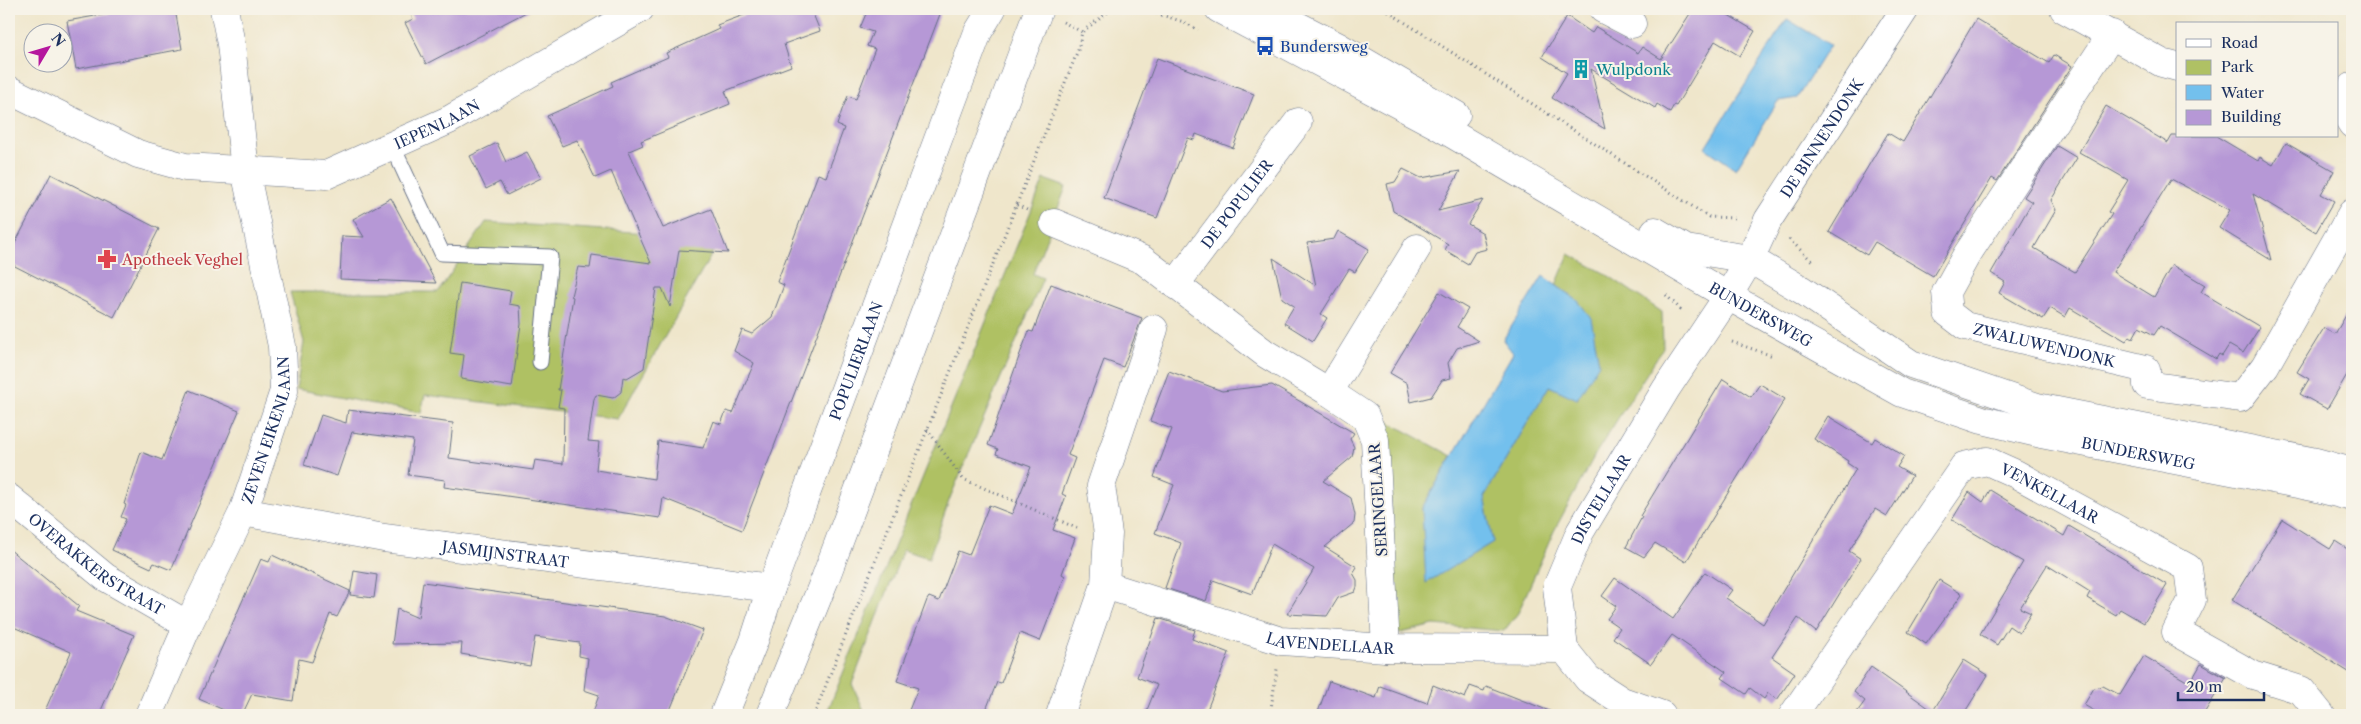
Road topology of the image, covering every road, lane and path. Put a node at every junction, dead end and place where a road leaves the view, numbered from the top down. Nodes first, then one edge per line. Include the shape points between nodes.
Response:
1 (224, 9) edge
2 (640, 9) edge
3 (992, 9) edge
4 (1039, 9) edge
5 (1112, 9) edge
6 (1132, 9) edge
7 (1142, 9) edge
8 (1219, 9) edge
9 (1266, 9) edge
10 (1384, 9) edge
11 (1604, 9) edge
12 (2064, 9) edge
13 (1895, 12) edge
14 (612, 16) edge
15 (1632, 24) dead end
16 (2112, 34) junction
17 (2176, 67) edge
18 (9, 90) edge
19 (1298, 122) dead end
20 (392, 145) junction
21 (245, 170) junction
22 (2352, 213) edge
23 (1768, 220) junction
24 (1054, 224) dead end
25 (1417, 248) dead end
26 (1750, 259) junction
27 (1817, 265) dead end
28 (1175, 285) junction
29 (1728, 296) junction
30 (1154, 329) dead end
31 (540, 362) dead end
32 (1329, 392) junction
33 (927, 429) junction
34 (2352, 472) edge
35 (9, 498) edge
36 (2352, 498) edge
37 (243, 512) junction
38 (1108, 540) junction
39 (1105, 586) junction
40 (771, 588) junction
41 (188, 625) junction
42 (1281, 641) junction
43 (1386, 648) junction
44 (1564, 649) junction
45 (1620, 708) edge
46 (149, 715) edge
47 (724, 715) edge
48 (770, 715) edge
49 (814, 715) edge
50 (1060, 715) edge
51 (1270, 715) edge
52 (1662, 715) edge
53 (1793, 715) edge
54 (2321, 715) edge

1 - 21 street, ZEVEN EIKENLAAN
2 - 14 street, IEPENLAAN
3 - 40 street, POPULIERLAAN via 978,32
4 - 48 street via 825,579
5 - 33 path via 1082,32
6 - 7 path
8 - 29 street, BUNDERSWEG via 1437,125
9 - 26 street, BUNDERSWEG via 1339,47 1686,249
10 - 23 path via 1709,217
11 - 15 street
12 - 16 street
13 - 23 street, DE BINNENDONK
14 - 20 street, IEPENLAAN via 449,120
16 - 17 street via 2162,63
16 - 22 street, ZWALUWENDONK via 1966,256 1946,292 1948,313 1960,322 2024,341 2146,368 2147,385 2240,398 2265,366
18 - 21 street, IEPENLAAN via 138,154 185,167
19 - 28 street, DE POPULIER
20 - 21 street, IEPENLAAN via 326,175
20 - 31 lane via 442,253 550,257
21 - 37 street, ZEVEN EIKENLAAN via 282,346 284,391
23 - 26 street, DE BINNENDONK
23 - 27 path
24 - 28 street via 1143,260
25 - 32 street
26 - 29 street, DISTELLAAR
26 - 34 street, BUNDERSWEG via 1911,364 2037,407 2316,462
28 - 32 street via 1266,354
29 - 36 street, BUNDERSWEG via 1902,393 1982,420 2313,487
29 - 44 street, DISTELLAAR via 1666,389 1580,532 1557,587
30 - 38 street via 1101,486
32 - 43 street, SERINGELAAR via 1365,416 1375,440
33 - 38 path via 962,479
33 - 49 path
35 - 41 street, OVERAKKERSTRAAT via 105,577
37 - 40 street, JASMIJNSTRAAT via 384,538
37 - 41 street, ZEVEN EIKENLAAN
38 - 39 street
39 - 42 street, LAVENDELLAAR
39 - 50 street
40 - 47 street, POPULIERLAAN
41 - 46 street, ZEVEN EIKENLAAN
42 - 43 street, LAVENDELLAAR
42 - 51 path
43 - 44 street, LAVENDELLAAR
44 - 45 street via 1588,679
45 - 52 street
53 - 54 street, VENKELLAAR via 1964,466 1987,461 2188,568 2192,600 2176,632 2253,674 2301,690

